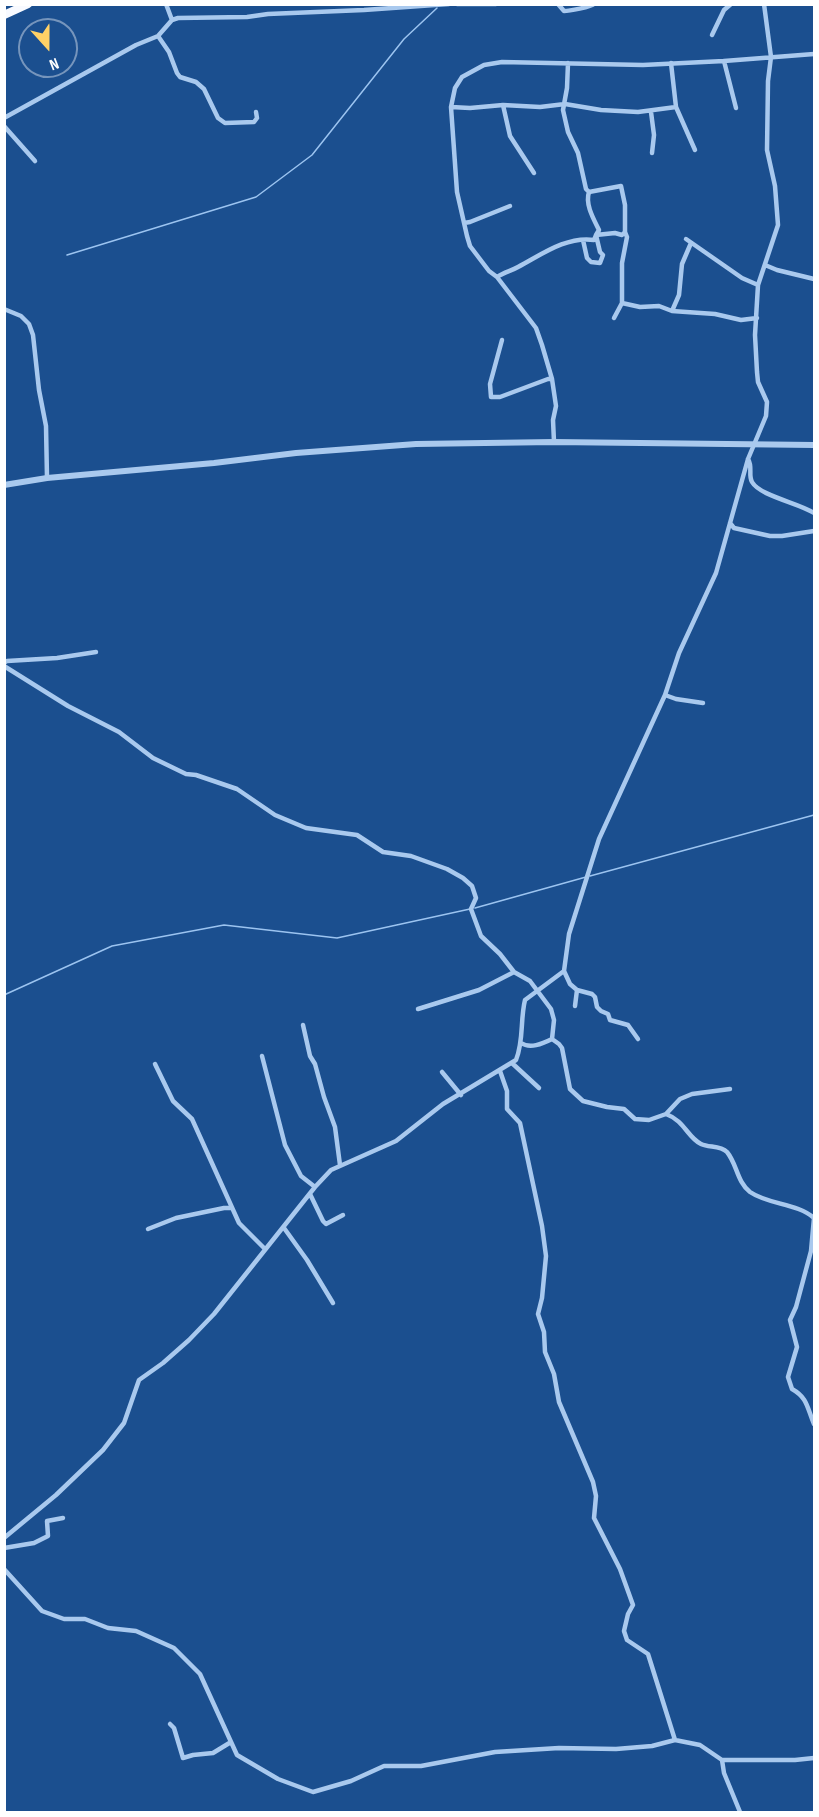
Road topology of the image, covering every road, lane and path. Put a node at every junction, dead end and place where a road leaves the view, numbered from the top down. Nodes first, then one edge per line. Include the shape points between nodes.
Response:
1 (28, 4) edge
2 (166, 4) edge
3 (449, 4) edge
4 (457, 4) edge
5 (496, 4) edge
6 (558, 4) edge
7 (594, 4) edge
8 (731, 4) edge
9 (764, 4) edge
10 (380, 7) edge
11 (4, 15) edge
12 (172, 20) junction
13 (712, 35) dead end
14 (158, 36) junction
15 (814, 54) edge
16 (771, 57) junction
17 (724, 61) junction
18 (568, 63) junction
19 (671, 63) junction
20 (565, 104) junction
21 (503, 105) junction
22 (451, 107) junction
23 (676, 107) junction
24 (736, 108) dead end
25 (256, 112) dead end
26 (651, 112) junction
27 (4, 118) edge
28 (4, 126) edge
29 (695, 150) dead end
30 (652, 153) dead end
31 (35, 161) dead end
32 (534, 172) dead end
33 (589, 192) junction
34 (510, 206) dead end
35 (464, 223) junction
36 (625, 232) junction
37 (596, 235) junction
38 (686, 238) dead end
39 (583, 240) junction
40 (691, 243) junction
41 (765, 264) junction
42 (497, 277) junction
43 (814, 279) edge
44 (758, 285) junction
45 (622, 303) junction
46 (4, 309) edge
47 (672, 311) junction
48 (614, 318) dead end
49 (757, 318) junction
50 (502, 340) dead end
51 (552, 379) junction
52 (554, 442) junction
53 (754, 446) junction
54 (814, 446) edge
55 (748, 459) junction
56 (47, 478) junction
57 (4, 485) edge
58 (814, 513) edge
59 (730, 523) junction
60 (814, 531) edge
61 (96, 652) dead end
62 (4, 665) edge
63 (665, 695) junction
64 (703, 703) dead end
65 (564, 971) junction
66 (514, 972) junction
67 (537, 989) junction
68 (577, 990) junction
69 (575, 1006) dead end
70 (418, 1009) dead end
71 (303, 1024) dead end
72 (552, 1039) junction
73 (638, 1039) dead end
74 (520, 1043) junction
75 (262, 1056) dead end
76 (155, 1064) dead end
77 (513, 1064) junction
78 (500, 1071) junction
79 (442, 1072) dead end
80 (539, 1088) dead end
81 (730, 1089) dead end
82 (461, 1095) junction
83 (666, 1114) junction
84 (340, 1165) junction
85 (315, 1187) junction
86 (310, 1194) junction
87 (231, 1208) junction
88 (343, 1215) dead end
89 (148, 1228) dead end
90 (284, 1228) junction
91 (265, 1249) junction
92 (333, 1303) dead end
93 (814, 1424) edge
94 (63, 1518) dead end
95 (4, 1538) edge
96 (4, 1548) edge
97 (4, 1569) edge
98 (170, 1724) dead end
99 (675, 1740) junction
100 (231, 1742) junction
101 (814, 1758) edge
102 (723, 1760) junction
103 (740, 1812) edge

1 - 11 highway
2 - 12 street
3 - 10 street
4 - 5 street
6 - 7 street via 564,11
8 - 13 street
9 - 16 street
10 - 12 street
12 - 14 street
14 - 25 street via 177,73 204,89 218,118 225,123 254,122
14 - 27 street
15 - 16 street
16 - 17 street
16 - 41 street via 767,150 778,225
17 - 19 street
17 - 24 street
18 - 19 street
18 - 20 street
18 - 22 street via 484,65 462,77
19 - 23 street
20 - 21 street
20 - 26 street
20 - 33 street via 565,122
21 - 22 street
21 - 32 street via 510,136
22 - 35 street via 457,192
23 - 26 street
23 - 29 street
26 - 30 street
28 - 31 street
33 - 36 street via 621,186
33 - 37 street
34 - 35 street
35 - 42 street via 470,246
36 - 37 street
36 - 45 street
37 - 39 street via 594,240
37 - 39 street via 603,255 600,263 587,258
38 - 40 street
39 - 42 street via 555,248
40 - 44 street
40 - 47 street via 682,264 679,295
41 - 43 street
41 - 44 street
42 - 51 street via 536,328
44 - 49 street
45 - 47 street
45 - 48 street
46 - 56 street via 21,316 33,335 45,426
47 - 49 street via 741,320
49 - 53 street via 758,382 767,402 766,416
50 - 51 street via 490,384 491,397
51 - 52 street via 556,406
52 - 53 street
52 - 56 street via 369,447
53 - 54 street
53 - 55 street
55 - 58 street via 753,484 771,496
55 - 59 street
56 - 57 street
59 - 60 street via 734,528 770,536
59 - 63 street via 716,573 679,653
61 - 62 street via 7,661
62 - 66 street via 118,732 153,758 186,774 237,789 276,815 306,828 357,835 383,852 411,856 463,878 472,886 476,898 471,909 481,936
63 - 64 street
63 - 65 street via 599,839 569,934
65 - 67 street
65 - 68 street
66 - 67 street
66 - 70 street via 478,990
67 - 72 street via 555,1020
67 - 74 street via 525,1000
68 - 69 street
68 - 73 street via 592,994 597,1007 610,1020 628,1025
71 - 84 street via 335,1127
72 - 74 street via 542,1044
72 - 83 street via 562,1048 570,1089 583,1101 624,1109 635,1119 649,1120
74 - 77 street
75 - 85 street via 285,1145 301,1176
76 - 87 street via 173,1101 192,1119
77 - 78 street
77 - 80 street
78 - 82 street
78 - 99 street via 507,1091 507,1109 520,1123 542,1226 546,1256 538,1314 545,1352 559,1402 593,1482 594,1518 631,1597 633,1605 624,1631 627,1640 648,1654
79 - 82 street
81 - 83 street via 692,1094 680,1099
82 - 84 street via 443,1104 396,1141
83 - 93 street via 683,1124 701,1144 727,1152 743,1185 751,1192 814,1218 811,1251 790,1320 797,1347 788,1377 792,1389 806,1401
84 - 85 street
85 - 86 street
86 - 88 street via 327,1224
86 - 90 street
87 - 89 street via 176,1218
87 - 91 street via 239,1223
90 - 91 street
90 - 92 street
91 - 95 street via 189,1340 139,1380 124,1424 103,1450
94 - 96 street via 47,1521 48,1536 42,1541
97 - 100 street via 42,1611 64,1619 85,1619 108,1628 136,1631 174,1648 200,1674
98 - 100 street via 183,1758 213,1754
99 - 100 street via 616,1749 495,1752 421,1766 384,1766 351,1781 313,1791 244,1761
99 - 102 street via 700,1745
101 - 102 street
102 - 103 street via 724,1773

